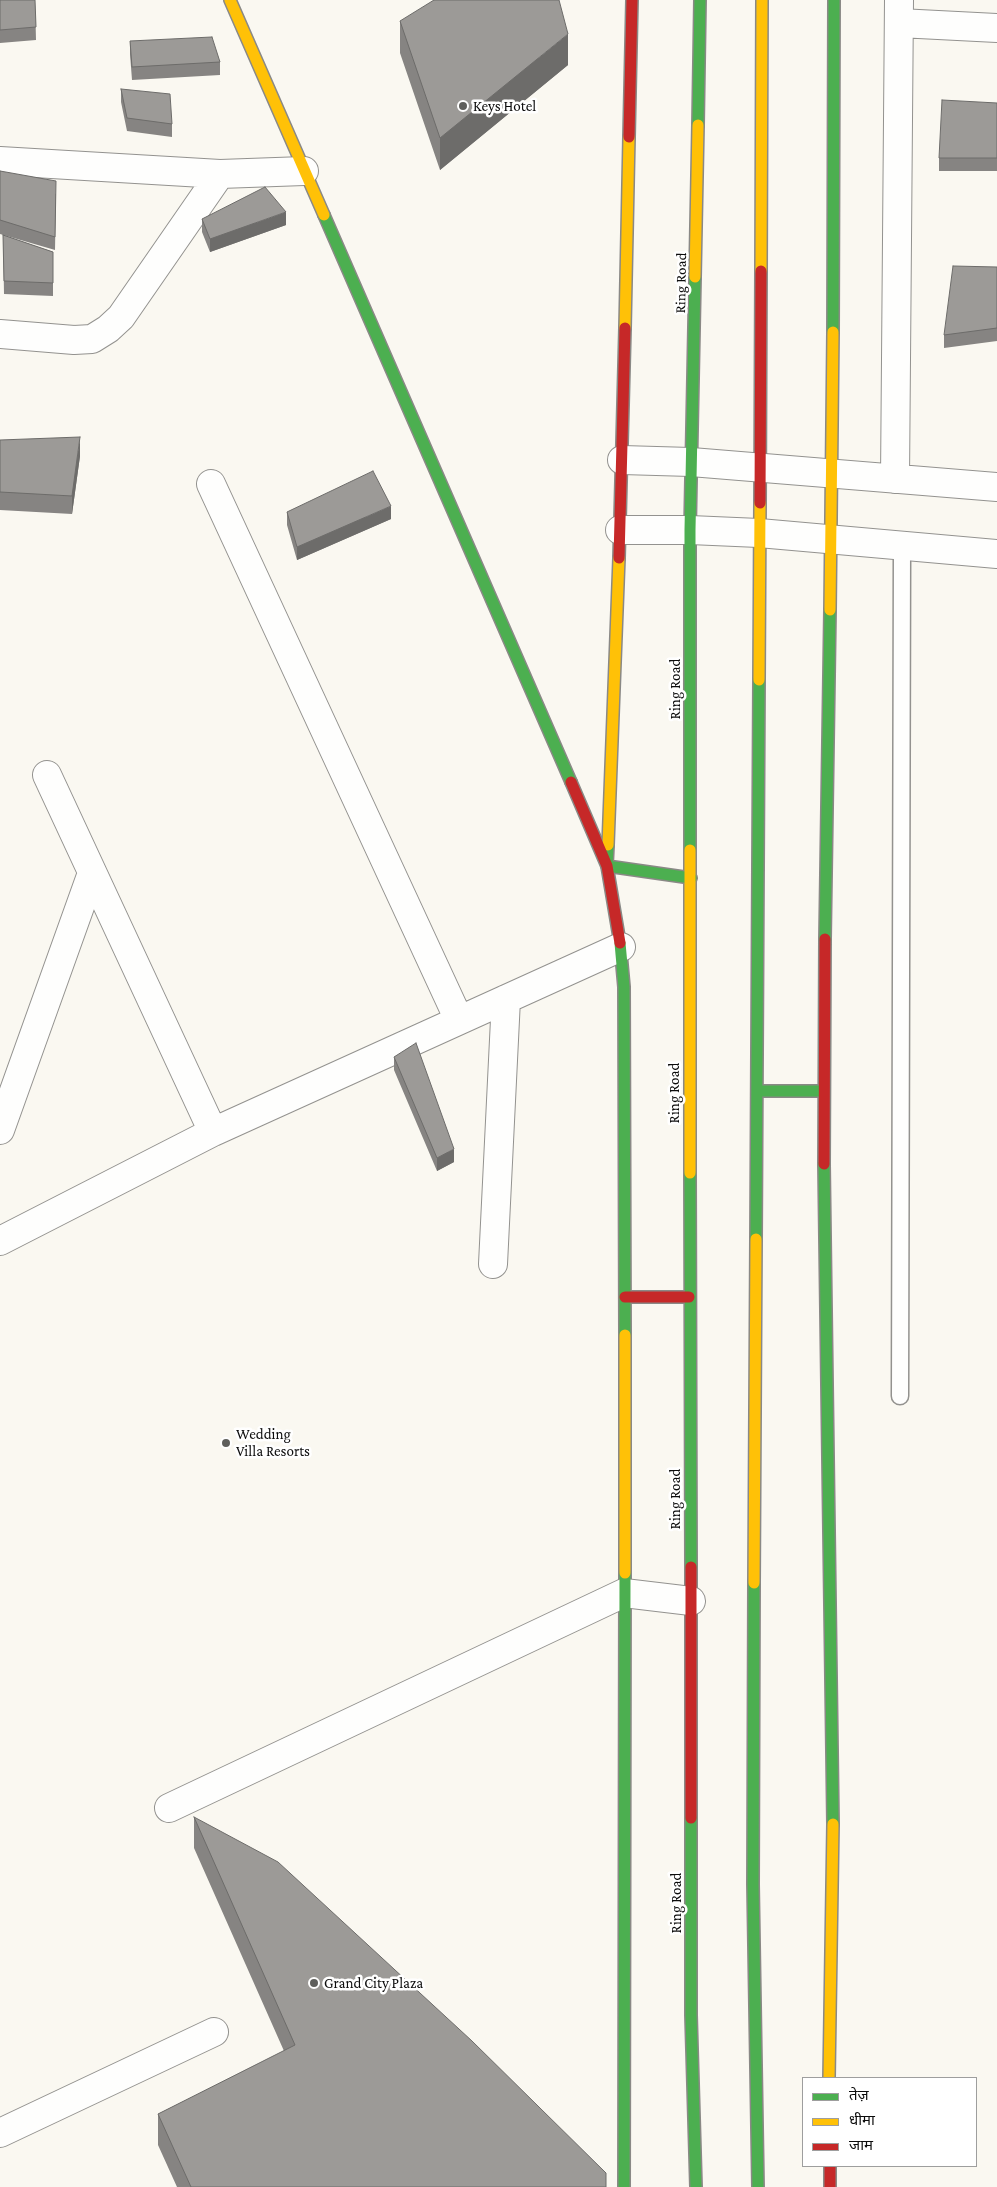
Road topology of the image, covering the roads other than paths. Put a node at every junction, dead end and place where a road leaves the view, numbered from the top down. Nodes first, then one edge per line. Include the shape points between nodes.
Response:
1 (230, 0) edge
2 (632, 0) edge
3 (700, 0) edge
4 (762, 0) edge
5 (834, 0) edge
6 (899, 11) edge
7 (997, 28) edge
8 (0, 161) edge
9 (304, 171) junction
10 (220, 174) junction
11 (0, 334) edge
12 (622, 460) junction
13 (691, 462) junction
14 (759, 469) junction
15 (832, 475) junction
16 (895, 479) junction
17 (211, 484) dead end
18 (997, 487) edge
19 (620, 530) junction
20 (690, 530) junction
21 (759, 533) junction
22 (831, 540) junction
23 (902, 546) junction
24 (997, 554) edge
25 (47, 775) dead end
26 (607, 866) junction
27 (92, 873) junction
28 (691, 878) junction
29 (621, 947) junction
30 (506, 999) junction
31 (460, 1020) junction
32 (757, 1091) junction
33 (823, 1091) junction
34 (0, 1130) edge
35 (213, 1132) junction
36 (0, 1241) edge
37 (493, 1264) dead end
38 (625, 1297) junction
39 (690, 1297) junction
40 (900, 1396) dead end
41 (624, 1593) junction
42 (691, 1601) junction
43 (169, 1808) dead end
44 (214, 2032) dead end
45 (829, 2077) edge
46 (0, 2133) edge
47 (830, 2167) edge
48 (624, 2187) edge
49 (696, 2187) edge
50 (758, 2187) edge
51 (830, 2187) edge

1 - 9 street
2 - 12 street
3 - 13 street, Ring Road
4 - 14 street
5 - 15 street
6 - 7 street
6 - 16 street
8 - 10 street
9 - 10 street
9 - 26 street
10 - 11 street via 121,317 108,330 92,339 74,340
12 - 13 street
12 - 19 street
13 - 14 street
13 - 20 street, Ring Road
14 - 15 street
14 - 21 street
15 - 16 street
15 - 22 street
16 - 18 street
17 - 31 street
19 - 20 street
19 - 26 street
20 - 21 street
20 - 28 street, Ring Road
21 - 22 street
21 - 32 street
22 - 23 street
22 - 33 street
23 - 24 street
23 - 40 lane
25 - 27 street
26 - 28 street
26 - 29 street
27 - 34 street
27 - 35 street
28 - 39 street, Ring Road
29 - 30 street
29 - 38 street via 624,987
30 - 31 street
30 - 37 street
31 - 35 street
32 - 33 street
32 - 50 street via 753,1884
33 - 45 street via 834,1775
35 - 36 street
38 - 39 street
38 - 41 street
39 - 42 street, Ring Road
41 - 42 street
41 - 43 street
41 - 48 street
42 - 49 street, Ring Road via 691,2015
44 - 46 street
47 - 51 street

